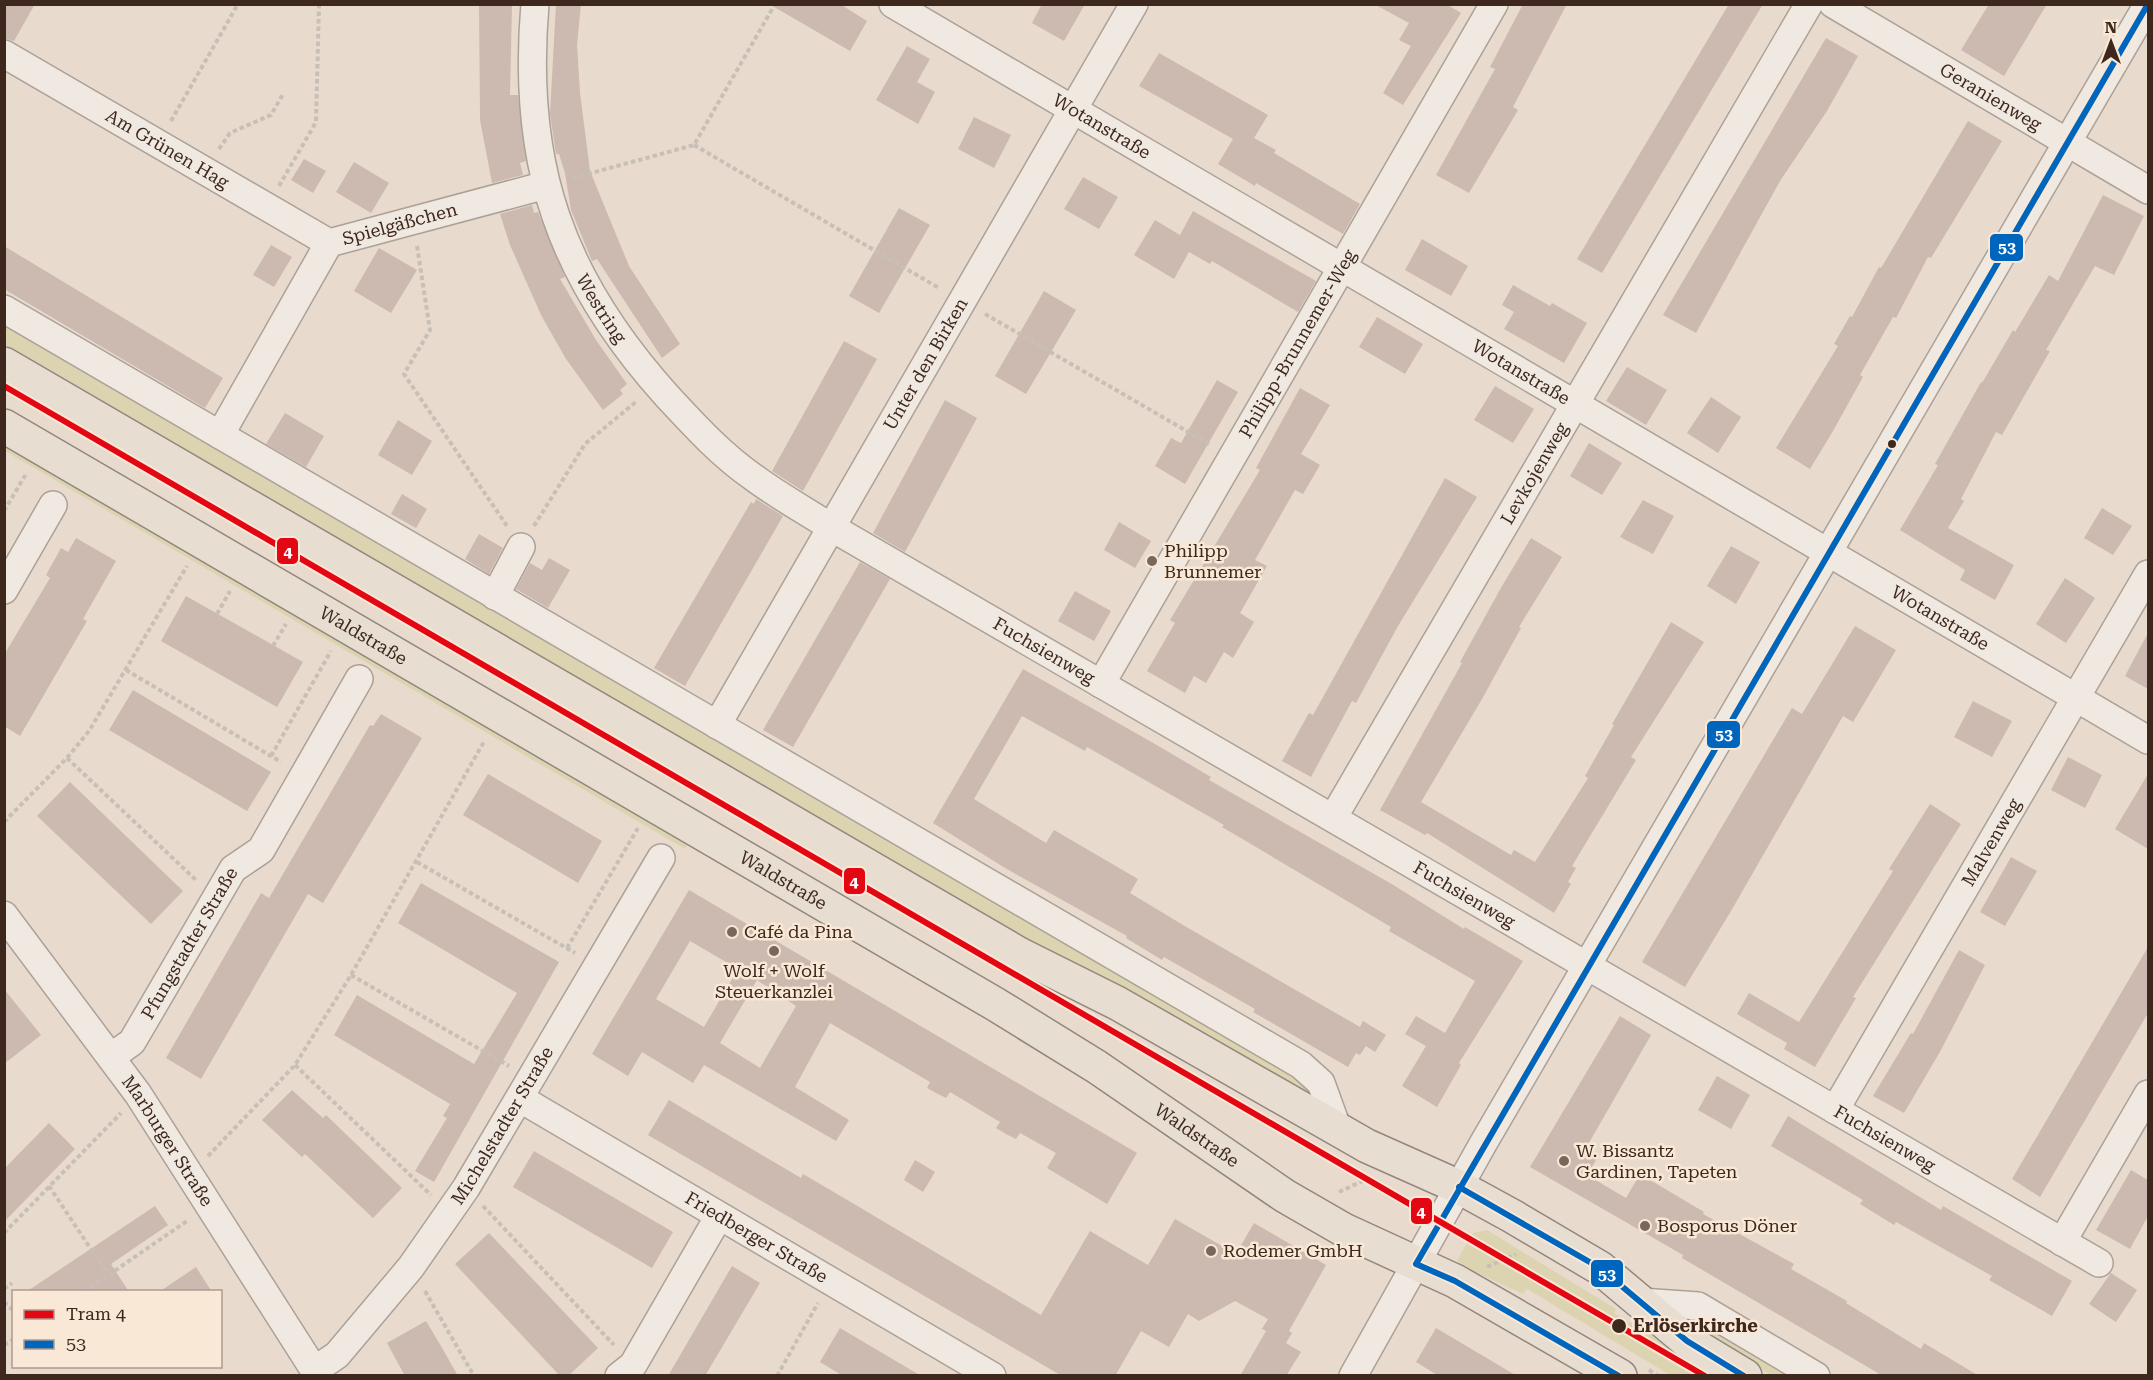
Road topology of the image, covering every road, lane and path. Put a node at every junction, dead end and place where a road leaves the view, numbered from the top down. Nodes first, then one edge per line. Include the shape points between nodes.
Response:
1 (238, 4) edge
2 (319, 4) edge
3 (535, 4) edge
4 (775, 4) edge
5 (893, 4) edge
6 (1134, 4) edge
7 (1494, 4) edge
8 (1809, 4) edge
9 (1833, 4) edge
10 (2148, 4) edge
11 (4, 54) edge
12 (283, 94) dead end
13 (1073, 110) junction
14 (230, 133) dead end
15 (2068, 142) junction
16 (158, 143) junction
17 (546, 185) junction
18 (2148, 190) edge
19 (266, 207) junction
20 (413, 219) junction
21 (329, 243) junction
22 (1344, 267) junction
23 (4, 309) edge
24 (4, 364) edge
25 (657, 384) junction
26 (1576, 402) junction
27 (4, 426) edge
28 (220, 435) junction
29 (26, 473) dead end
30 (53, 505) dead end
31 (4, 511) edge
32 (830, 526) junction
33 (521, 547) junction
34 (1829, 551) junction
35 (187, 565) dead end
36 (2148, 574) edge
37 (4, 590) edge
38 (231, 591) dead end
39 (495, 596) junction
40 (217, 614) dead end
41 (286, 623) dead end
42 (273, 646) dead end
43 (332, 650) dead end
44 (126, 670) junction
45 (359, 679) dead end
46 (1101, 684) junction
47 (2076, 698) junction
48 (717, 725) junction
49 (485, 739) dead end
50 (2148, 740) edge
51 (271, 756) junction
52 (67, 758) junction
53 (305, 776) junction
54 (1333, 818) junction
55 (4, 822) edge
56 (638, 828) dead end
57 (661, 858) dead end
58 (417, 862) junction
59 (216, 895) junction
60 (4, 915) edge
61 (567, 948) junction
62 (1587, 966) junction
63 (598, 967) junction
64 (351, 975) junction
65 (111, 1057) junction
66 (295, 1065) junction
67 (526, 1090) junction
68 (138, 1094) junction
69 (2148, 1094) edge
70 (1835, 1110) junction
71 (1338, 1130) junction
72 (187, 1171) junction
73 (1371, 1178) dead end
74 (49, 1186) junction
75 (1459, 1187) junction
76 (466, 1188) junction
77 (211, 1206) junction
78 (449, 1213) junction
79 (719, 1216) junction
80 (1512, 1216) junction
81 (1344, 1230) junction
82 (4, 1233) edge
83 (2062, 1242) junction
84 (2099, 1263) dead end
85 (1416, 1264) junction
86 (411, 1267) junction
87 (1483, 1268) dead end
88 (108, 1275) junction
89 (831, 1281) junction
90 (12, 1283) dead end
91 (4, 1288) edge
92 (87, 1290) edge
93 (1641, 1302) junction
94 (626, 1370) edge
95 (316, 1372) edge
96 (474, 1376) edge
97 (777, 1376) edge
98 (992, 1376) edge
99 (1353, 1376) edge
100 (1620, 1376) edge
101 (1745, 1376) edge
102 (1816, 1376) edge

1 - 16 path
2 - 19 path via 316,122
3 - 17 street, Westring via 530,59 533,121
4 - 17 path via 693,145
5 - 13 street, Wotanstraße
6 - 13 street, Unter den Birken
7 - 22 street, Philipp-Brunnemer-Weg
8 - 26 street, Levkojenweg
9 - 15 street, Geranienweg
10 - 15 street
11 - 16 street, Am Grünen Hag
12 - 14 path via 272,115
13 - 22 street, Wotanstraße
13 - 32 street, Unter den Birken
15 - 18 street, Geranienweg
15 - 34 street
16 - 19 street, Am Grünen Hag
17 - 20 street, Spielgäßchen
17 - 25 street, Westring via 566,245 590,294 618,337
19 - 21 street, Am Grünen Hag
20 - 21 street, Spielgäßchen
20 - 33 path via 430,330 404,374
21 - 28 street, Spielgäßchen
22 - 26 street, Wotanstraße
22 - 46 street, Philipp-Brunnemer-Weg
23 - 28 street
24 - 71 main road via 1019,954 1117,1003
25 - 32 street, Westring via 706,438 753,478
25 - 33 path via 585,444
26 - 34 street, Wotanstraße
26 - 54 street, Levkojenweg
27 - 81 main road, Waldstraße via 995,1004 1097,1067 1284,1196
28 - 39 street
29 - 31 path
30 - 37 street
32 - 46 street, Fuchsienweg
32 - 48 street, Unter den Birken
33 - 39 street
34 - 47 street, Wotanstraße
34 - 62 street
35 - 44 path
36 - 47 street, Malvenweg
38 - 40 path
39 - 48 street
41 - 42 path
43 - 51 path
44 - 51 path
44 - 52 path via 89,731
45 - 53 street, Pfungstadter Straße
46 - 54 street, Fuchsienweg
47 - 50 street, Wotanstraße
47 - 70 street, Malvenweg
48 - 71 street via 1301,1065 1321,1083
49 - 58 path
51 - 53 path
52 - 55 path
52 - 59 path via 196,881
53 - 59 street, Pfungstadter Straße via 261,850 233,869
54 - 62 street, Fuchsienweg
56 - 61 path
57 - 63 street, Michelstadter Straße
58 - 61 path
58 - 64 path
59 - 65 street, Pfungstadter Straße via 132,1042
60 - 65 street, Marburger Straße
61 - 63 path
62 - 70 street, Fuchsienweg
62 - 75 street
63 - 67 street, Michelstadter Straße
64 - 66 path
64 - 67 path
65 - 68 street, Marburger Straße
66 - 72 path via 213,1151
66 - 78 path
67 - 76 street, Michelstadter Straße
67 - 79 street, Friedberger Straße
68 - 72 street, Marburger Straße
68 - 74 path
69 - 83 street
70 - 83 street, Fuchsienweg
71 - 75 main road
72 - 77 street, Marburger Straße
73 - 81 path via 1336,1194 1357,1205
74 - 82 path
74 - 88 path
75 - 80 main road
75 - 85 street
76 - 78 street, Michelstadter Straße
76 - 94 path
77 - 88 path
77 - 95 street, Marburger Straße
78 - 86 street, Michelstadter Straße
79 - 89 street, Friedberger Straße
79 - 94 street
80 - 87 path via 1497,1241 1517,1253
80 - 93 main road via 1600,1268
81 - 85 main road, Waldstraße
83 - 84 street, Fuchsienweg
85 - 99 street
85 - 100 main road, Waldstraße via 1455,1281
86 - 95 street, Michelstadter Straße via 337,1355
86 - 96 path
88 - 92 path
89 - 97 path
89 - 98 street, Friedberger Straße
90 - 91 path
93 - 101 main road via 1687,1341
93 - 102 street via 1698,1306

